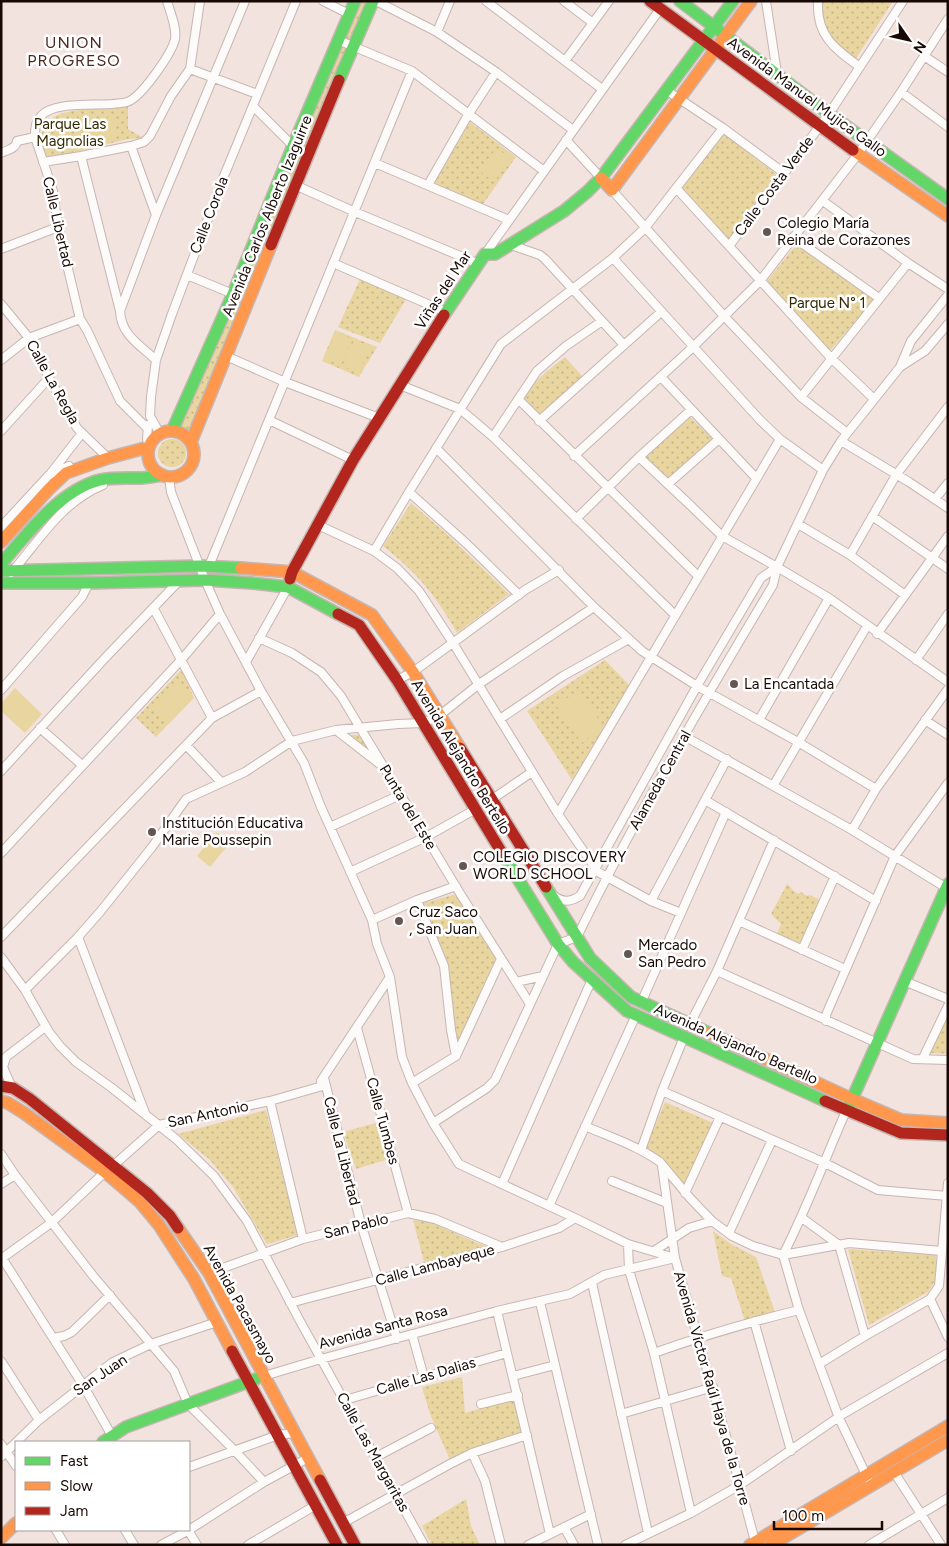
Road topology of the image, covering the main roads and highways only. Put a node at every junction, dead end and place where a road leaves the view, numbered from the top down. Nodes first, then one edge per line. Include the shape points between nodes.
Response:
1 (355, 1) edge
2 (374, 1) edge
3 (650, 1) edge
4 (680, 1) edge
5 (733, 1) edge
6 (751, 1) edge
7 (713, 26) junction
8 (726, 35) junction
9 (703, 41) junction
10 (715, 49) junction
11 (601, 178) junction
12 (948, 199) edge
13 (948, 216) edge
14 (172, 431) junction
15 (191, 442) junction
16 (149, 447) junction
17 (166, 476) junction
18 (1, 542) edge
19 (1, 564) edge
20 (1, 571) edge
21 (292, 572) junction
22 (2, 583) edge
23 (288, 587) junction
24 (946, 886) edge
25 (1, 1086) edge
26 (852, 1099) junction
27 (1, 1101) edge
28 (846, 1111) junction
29 (948, 1122) edge
30 (70, 1131) junction
31 (948, 1135) edge
32 (62, 1141) junction
33 (109, 1168) junction
34 (264, 1376) junction
35 (249, 1381) junction
36 (948, 1426) edge
37 (108, 1439) edge
38 (948, 1440) edge
39 (868, 1480) junction
40 (15, 1524) edge
41 (1, 1538) edge
42 (754, 1544) edge
43 (337, 1545) edge
44 (355, 1545) edge
45 (771, 1545) edge

1 - 14 main road, Avenida Carlos Alberto Izaguirre
2 - 15 main road, Avenida Carlos Alberto Izaguirre via 308,153
3 - 9 main road, Avenida Manuel Mujica Gallo
4 - 7 main road, Avenida Manuel Mujica Gallo
5 - 7 main road, Viñas del Mar
6 - 8 main road
7 - 8 main road, Avenida Manuel Mujica Gallo
7 - 9 main road, Viñas del Mar
8 - 10 main road
8 - 12 main road, Avenida Manuel Mujica Gallo
9 - 10 main road, Avenida Manuel Mujica Gallo
9 - 11 main road, Viñas del Mar
10 - 11 main road via 612,190
10 - 13 main road, Avenida Manuel Mujica Gallo
11 - 21 main road, Viñas del Mar via 564,211 481,260 353,460
14 - 15 main road via 181,433
14 - 16 main road via 154,438
15 - 17 main road via 194,450 192,464 182,473
16 - 17 main road via 150,463
16 - 18 main road via 66,473
17 - 19 main road via 101,480 74,490
20 - 21 main road, Avenida Alejandro Bertello via 204,566
21 - 23 main road, Viñas del Mar
21 - 26 main road, Avenida Alejandro Bertello via 372,615 384,630 590,958 631,997
22 - 23 main road, Avenida Alejandro Bertello via 205,580
23 - 28 main road, Avenida Alejandro Bertello via 359,625 397,680 558,944 573,962 627,1011
24 - 26 main road
25 - 30 main road, Avenida Pacasmayo via 13,1088
26 - 28 main road
26 - 29 main road, Avenida Alejandro Bertello via 901,1120
27 - 32 main road, Avenida Pacasmayo via 24,1113
28 - 31 main road, Avenida Alejandro Bertello via 901,1133
30 - 32 main road
30 - 33 main road, Avenida Pacasmayo
32 - 33 main road, Avenida Pacasmayo
33 - 34 main road, Avenida Pacasmayo via 147,1192 170,1216 209,1273
33 - 35 main road, Avenida Pacasmayo via 159,1225 194,1279
34 - 35 main road, Avenida Santa Rosa
34 - 44 main road, Avenida Pacasmayo
35 - 37 main road, Avenida Santa Rosa via 126,1427
35 - 43 main road, Avenida Pacasmayo
36 - 39 main road
38 - 39 main road via 894,1472
39 - 42 main road
39 - 45 main road
40 - 41 main road

